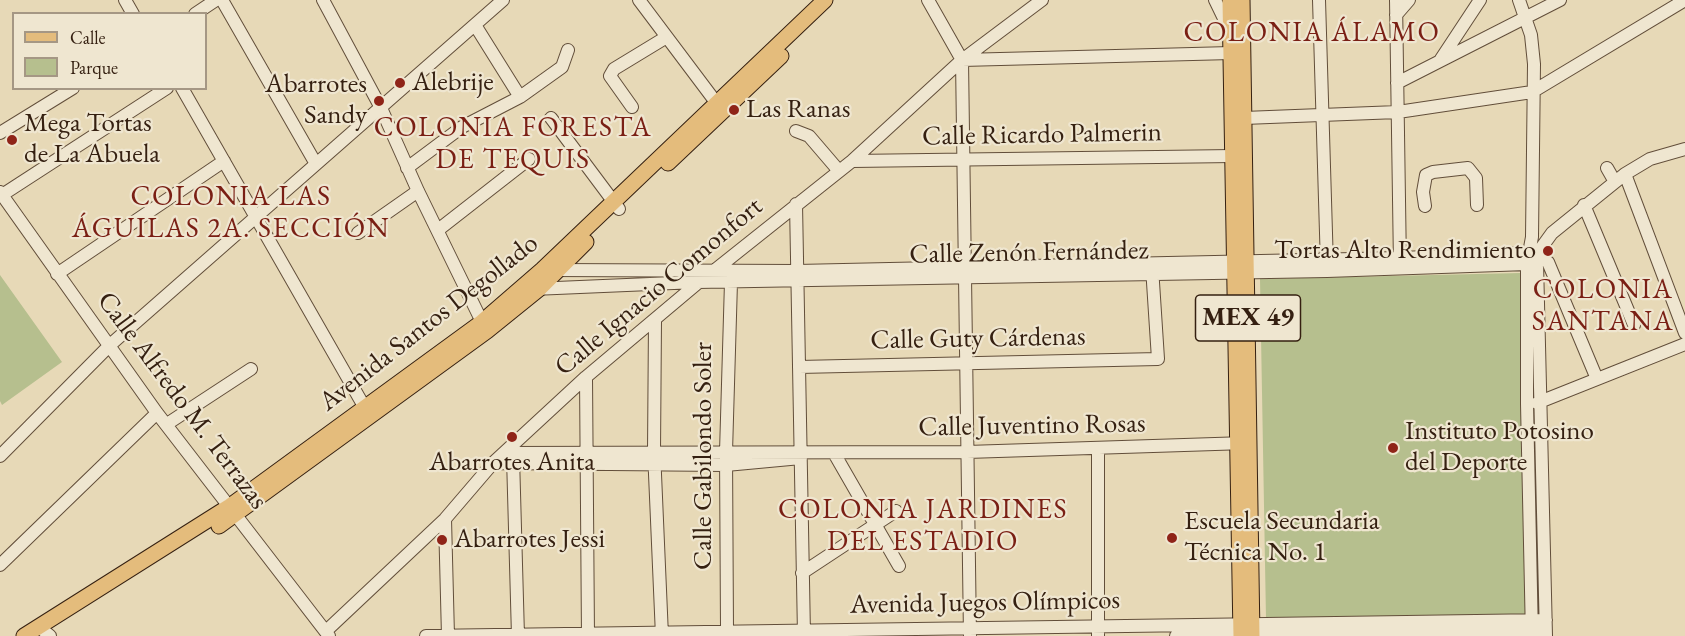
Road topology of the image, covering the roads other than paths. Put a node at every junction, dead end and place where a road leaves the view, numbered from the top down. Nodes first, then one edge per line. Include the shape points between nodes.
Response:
1 (216, 0) edge
2 (222, 0) edge
3 (323, 0) edge
4 (503, 0) edge
5 (639, 0) edge
6 (928, 0) edge
7 (1042, 0) edge
8 (1215, 0) edge
9 (1230, 0) edge
10 (1242, 0) edge
11 (1319, 0) edge
12 (1396, 0) edge
13 (1409, 0) edge
14 (1480, 0) edge
15 (1518, 0) edge
16 (1560, 0) edge
17 (1685, 0) edge
18 (831, 1) edge
19 (198, 12) edge
20 (1396, 15) junction
21 (1525, 17) junction
22 (475, 25) junction
23 (1231, 33) junction
24 (665, 38) junction
25 (568, 50) dead end
26 (1231, 53) junction
27 (962, 60) junction
28 (1441, 60) junction
29 (1396, 83) junction
30 (70, 90) edge
31 (164, 90) edge
32 (183, 90) edge
33 (1532, 92) junction
34 (520, 97) junction
35 (632, 106) dead end
36 (720, 107) junction
37 (381, 108) junction
38 (1398, 112) junction
39 (1321, 116) junction
40 (551, 118) dead end
41 (1244, 118) junction
42 (796, 131) dead end
43 (0, 133) edge
44 (1685, 149) edge
45 (1233, 156) junction
46 (529, 159) dead end
47 (224, 161) junction
48 (852, 161) junction
49 (963, 162) junction
50 (316, 164) junction
51 (407, 168) junction
52 (1607, 168) dead end
53 (839, 171) junction
54 (1620, 178) junction
55 (418, 191) junction
56 (1423, 192) junction
57 (1, 194) edge
58 (1400, 194) junction
59 (796, 204) junction
60 (617, 205) junction
61 (1477, 205) dead end
62 (1584, 205) junction
63 (1425, 206) dead end
64 (256, 217) junction
65 (438, 230) junction
66 (358, 233) dead end
67 (1531, 260) junction
68 (1400, 264) junction
69 (1327, 266) junction
70 (1241, 267) junction
71 (716, 269) junction
72 (1152, 269) junction
73 (542, 270) junction
74 (558, 270) junction
75 (965, 272) junction
76 (57, 274) junction
77 (797, 276) junction
78 (697, 282) junction
79 (731, 282) junction
80 (520, 289) junction
81 (539, 289) junction
82 (655, 320) junction
83 (1634, 325) dead end
84 (484, 326) junction
85 (1685, 333) edge
86 (1685, 344) edge
87 (110, 345) junction
88 (966, 364) junction
89 (799, 367) junction
90 (251, 369) dead end
91 (586, 377) junction
92 (1597, 380) junction
93 (1542, 403) junction
94 (1527, 404) junction
95 (157, 413) junction
96 (367, 413) junction
97 (166, 424) junction
98 (1243, 443) junction
99 (1098, 450) junction
100 (726, 452) junction
101 (967, 452) junction
102 (834, 453) junction
103 (800, 455) junction
104 (0, 456) edge
105 (510, 457) junction
106 (654, 457) junction
107 (586, 459) junction
108 (726, 465) junction
109 (1529, 506) junction
110 (1544, 506) junction
111 (233, 510) junction
112 (896, 511) dead end
113 (445, 519) junction
114 (875, 526) junction
115 (0, 565) edge
116 (899, 566) dead end
117 (802, 573) junction
118 (1532, 629) edge
119 (1546, 629) edge
120 (970, 631) edge
121 (1098, 631) edge
122 (1247, 631) edge
123 (804, 632) edge
124 (45, 633) edge
125 (723, 633) edge
126 (327, 634) edge
127 (588, 634) edge
128 (661, 634) edge
129 (518, 635) edge
130 (24, 636) edge
131 (426, 636) edge
132 (448, 636) edge
133 (1176, 636) edge

1 - 19 street
2 - 50 street
3 - 37 street
4 - 22 street
5 - 24 street
6 - 27 street
7 - 27 street, Calle Ignacio Comonfort
8 - 23 street
9 - 23 main road, MEX 49
10 - 41 main road, MEX 49
11 - 39 street
12 - 20 street
13 - 20 street
14 - 28 street
15 - 21 street
16 - 21 street
17 - 33 street
18 - 36 main road, Avenida Santos Degollado
20 - 29 street
21 - 28 street
21 - 33 street via 1534,64
22 - 34 street
22 - 37 street
23 - 26 main road, MEX 49
24 - 35 street via 614,69 610,76
24 - 36 street
25 - 34 street via 562,67
26 - 27 street
26 - 45 main road, MEX 49
27 - 48 street, Calle Ignacio Comonfort
27 - 49 street
28 - 29 street
29 - 38 street
30 - 43 street
31 - 57 street
32 - 47 street
33 - 38 street
33 - 67 street
34 - 51 street via 462,127
36 - 60 main road, Avenida Santos Degollado
37 - 50 street
37 - 51 street
38 - 39 street
38 - 58 street
39 - 41 street
39 - 69 street
40 - 60 street
41 - 70 main road, MEX 49
42 - 53 street via 809,136
44 - 54 street via 1650,159
45 - 49 street, Calle Ricardo Palmerin
45 - 70 main road, MEX 49
46 - 65 street
47 - 64 street
47 - 76 street
48 - 49 street, Calle Ricardo Palmerin
48 - 53 street, Calle Ignacio Comonfort
49 - 75 street
50 - 64 street
51 - 55 street
52 - 54 street
53 - 59 street, Calle Ignacio Comonfort
54 - 62 street
54 - 85 street
55 - 65 street
55 - 66 street
56 - 58 street
56 - 61 street via 1426,175 1433,171 1468,168 1476,178
56 - 63 street
57 - 76 street, Calle Alfredo M. Terrazas
58 - 68 street
59 - 71 street, Calle Ignacio Comonfort
59 - 77 street
60 - 73 main road, Avenida Santos Degollado
60 - 74 main road, Avenida Santos Degollado
62 - 67 street via 1552,233
62 - 83 street
64 - 87 street
64 - 96 street
65 - 84 street
67 - 68 street, Calle Zenón Fernández
67 - 92 street via 1548,262
67 - 93 street
67 - 94 street
68 - 69 street, Calle Zenón Fernández
69 - 70 street, Calle Zenón Fernández
70 - 72 street, Calle Zenón Fernández
70 - 98 main road, MEX 49
71 - 74 street, Calle Zenón Fernández
71 - 77 street, Calle Zenón Fernández
71 - 78 street, Calle Ignacio Comonfort
72 - 75 street, Calle Zenón Fernández
72 - 88 street, Calle Guty Cárdenas via 1158,359
73 - 74 street, Calle Zenón Fernández
73 - 80 main road, Avenida Santos Degollado
74 - 81 main road, Avenida Santos Degollado
75 - 77 street, Calle Zenón Fernández
75 - 88 street
76 - 87 street, Calle Alfredo M. Terrazas
77 - 79 street, Calle Zenón Fernández
77 - 89 street
78 - 79 street, Calle Zenón Fernández
78 - 81 street, Calle Zenón Fernández
78 - 82 street, Calle Ignacio Comonfort
79 - 100 street, Calle Gabilondo Soler
80 - 81 street, Calle Zenón Fernández
80 - 84 main road, Avenida Santos Degollado
81 - 84 main road, Avenida Santos Degollado
82 - 91 street, Calle Ignacio Comonfort
82 - 106 street
84 - 96 main road, Avenida Santos Degollado
86 - 92 street
87 - 95 street, Calle Alfredo M. Terrazas
87 - 104 street
88 - 89 street, Calle Guty Cárdenas
88 - 101 street
89 - 103 street
90 - 97 street
91 - 105 street, Calle Ignacio Comonfort
91 - 107 street
92 - 93 street
93 - 94 street
93 - 110 street
94 - 109 street
95 - 97 street, Calle Alfredo M. Terrazas
95 - 115 street
96 - 111 main road, Avenida Santos Degollado
97 - 111 street, Calle Alfredo M. Terrazas
98 - 99 street, Calle Juventino Rosas
98 - 122 main road, MEX 49
99 - 101 street, Calle Juventino Rosas
99 - 121 street
100 - 103 street, Calle Juventino Rosas
100 - 106 street, Calle Juventino Rosas
100 - 108 street, Calle Gabilondo Soler
101 - 102 street, Calle Juventino Rosas
101 - 120 street
102 - 103 street, Calle Juventino Rosas
102 - 114 street
103 - 108 street, Calle Juventino Rosas
103 - 117 street
105 - 107 street, Calle Juventino Rosas
105 - 113 street, Calle Juventino Rosas via 493,463
105 - 129 street
106 - 107 street, Calle Juventino Rosas
106 - 108 street, Calle Juventino Rosas
106 - 128 street
107 - 127 street
108 - 125 street, Calle Gabilondo Soler
109 - 110 street
109 - 118 street
110 - 119 street
111 - 124 main road, Avenida Santos Degollado
111 - 126 street, Calle Alfredo M. Terrazas
112 - 114 street
113 - 126 street
113 - 132 street
114 - 116 street
114 - 117 street
117 - 123 street
118 - 119 street, Avenida Juegos Olímpicos
118 - 122 street, Avenida Juegos Olímpicos
120 - 121 street, Avenida Juegos Olímpicos
120 - 123 street, Avenida Juegos Olímpicos
121 - 122 street, Avenida Juegos Olímpicos
122 - 133 street, Avenida Juegos Olímpicos
123 - 125 street, Avenida Juegos Olímpicos
124 - 130 main road, Avenida Santos Degollado
125 - 128 street, Avenida Juegos Olímpicos
127 - 128 street, Avenida Juegos Olímpicos
127 - 129 street, Avenida Juegos Olímpicos
129 - 132 street, Avenida Juegos Olímpicos
131 - 132 street, Avenida Juegos Olímpicos

